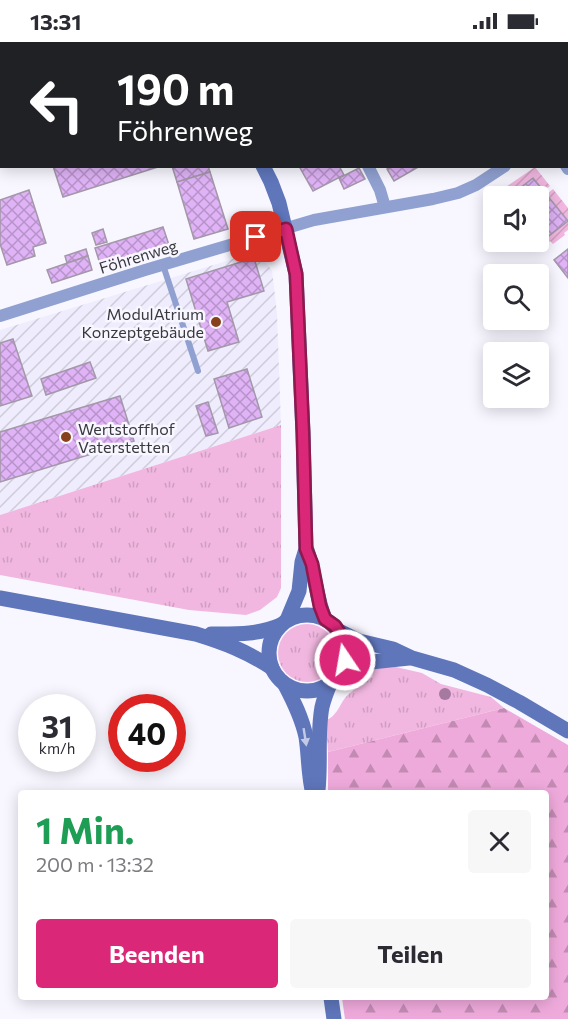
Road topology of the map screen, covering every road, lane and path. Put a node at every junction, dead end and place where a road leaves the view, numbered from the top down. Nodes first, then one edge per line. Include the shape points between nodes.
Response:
1 (264, 168) edge
2 (369, 168) edge
3 (502, 168) edge
4 (385, 207) junction
5 (286, 229) junction
6 (163, 265) junction
7 (0, 316) edge
8 (198, 371) dead end
9 (306, 549) junction
10 (0, 598) edge
11 (325, 619) junction
12 (284, 623) junction
13 (339, 631) junction
14 (196, 634) junction
15 (412, 658) junction
16 (272, 668) junction
17 (343, 668) junction
18 (330, 684) junction
19 (285, 685) junction
20 (568, 731) edge
21 (313, 790) edge
22 (316, 790) edge
23 (331, 1000) edge
24 (334, 1019) edge

1 - 5 street
2 - 4 street
3 - 4 street, Föhrenweg via 458,193
4 - 5 street, Föhrenweg
5 - 6 street, Föhrenweg
5 - 9 street via 296,274
6 - 7 street, Föhrenweg
6 - 8 lane
9 - 11 street
9 - 12 street via 299,591
10 - 14 street
11 - 12 street via 306,615
11 - 13 street
12 - 14 street via 257,633
12 - 16 street via 271,641
13 - 15 street
13 - 17 street via 346,652
14 - 16 street via 243,650
15 - 17 street
15 - 20 street via 487,685
16 - 19 street
17 - 18 street
18 - 19 street via 308,692
18 - 22 street via 321,716
19 -> 21 street via 302,722
23 - 24 street

